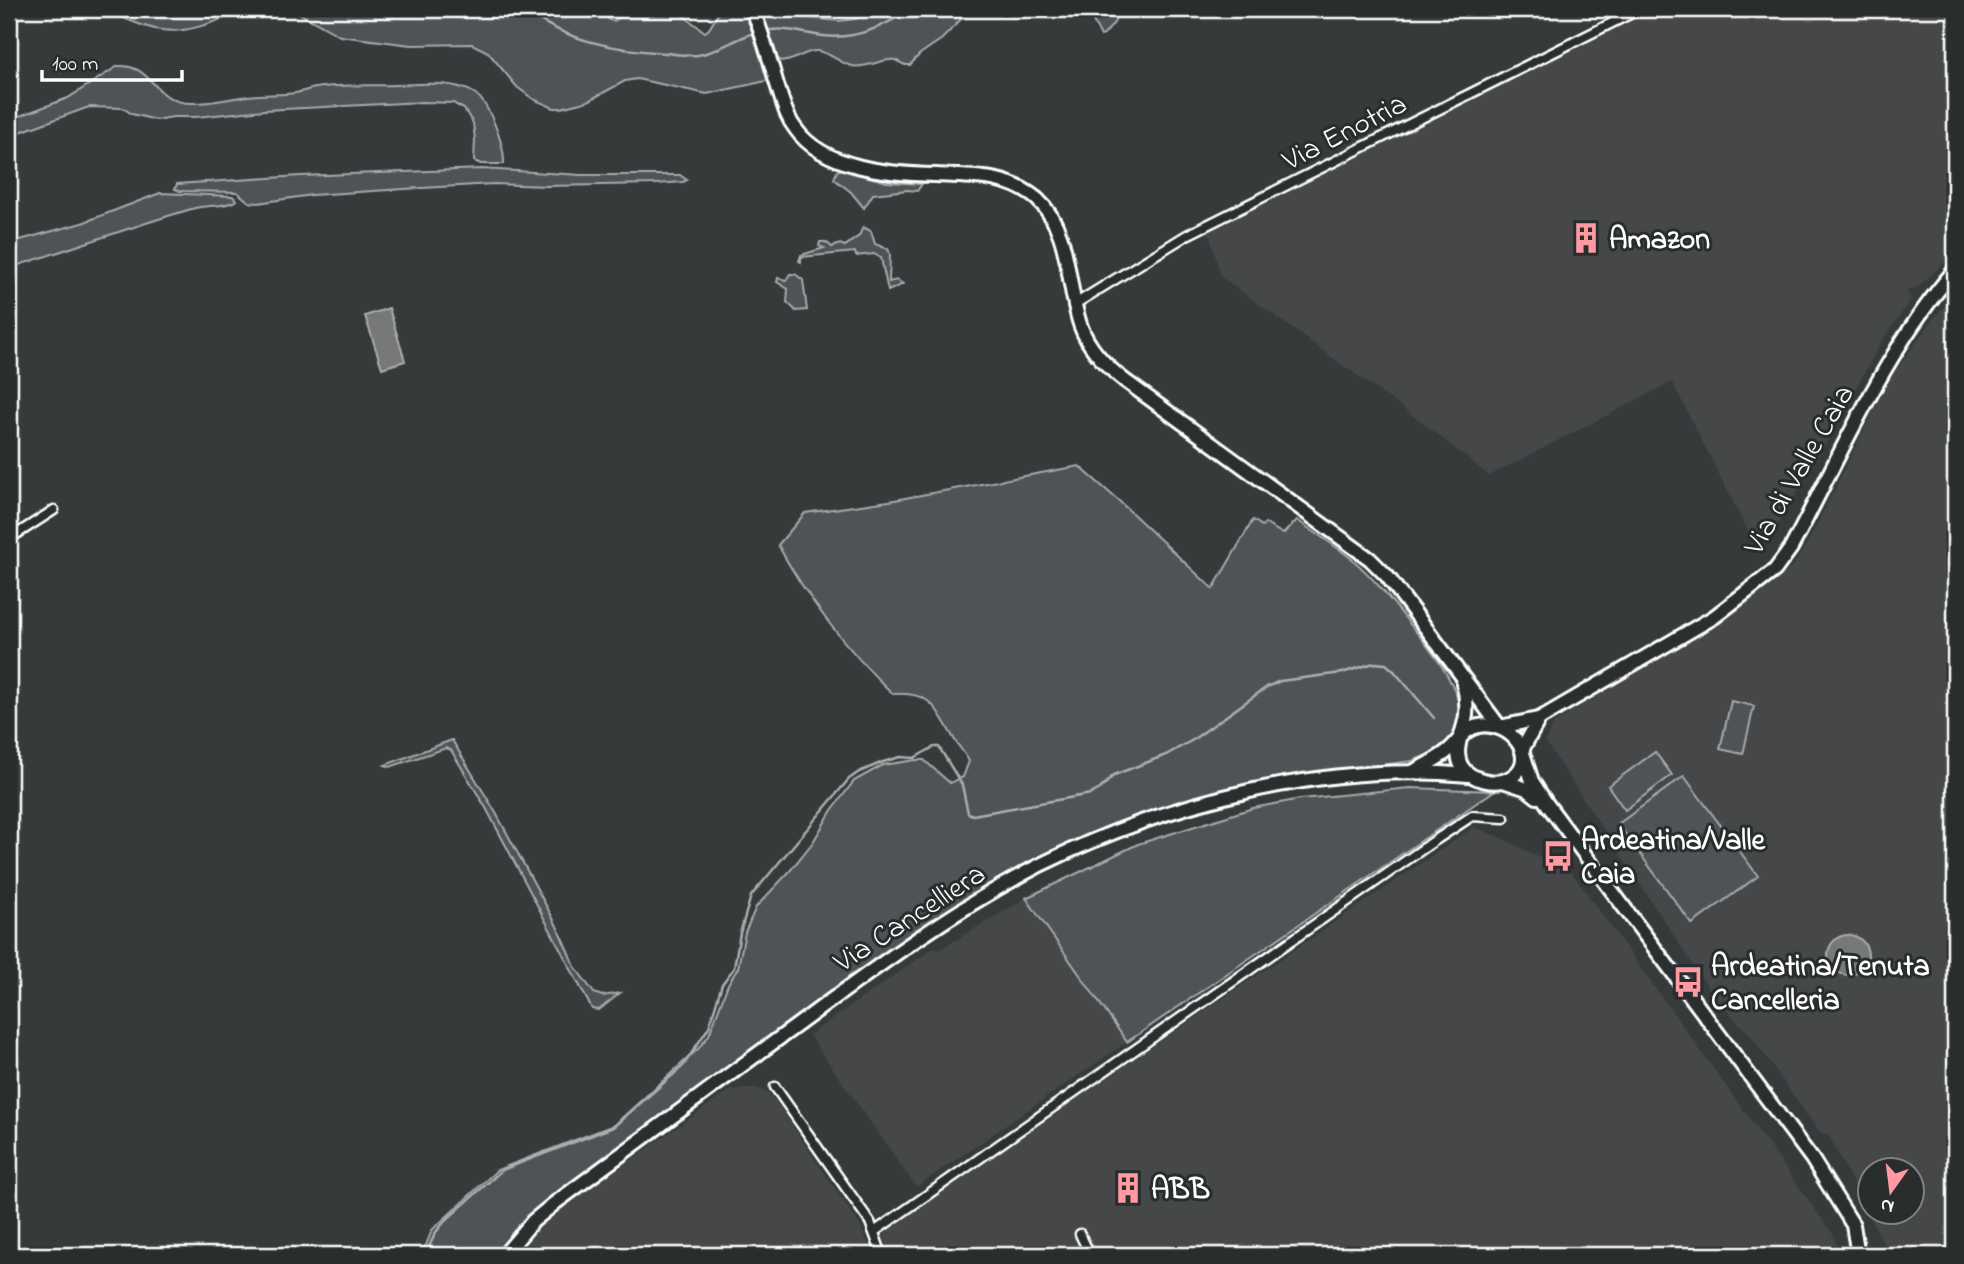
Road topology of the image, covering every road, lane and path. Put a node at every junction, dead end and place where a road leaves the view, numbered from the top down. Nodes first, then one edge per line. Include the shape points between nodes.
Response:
1 (1640, 9) edge
2 (754, 14) edge
3 (1955, 270) edge
4 (1075, 304) junction
5 (54, 510) dead end
6 (9, 539) edge
7 (1461, 676) junction
8 (1539, 719) junction
9 (1500, 727) junction
10 (1459, 739) junction
11 (1521, 750) junction
12 (1413, 771) junction
13 (1469, 775) junction
14 (1503, 781) junction
15 (1546, 804) junction
16 (1503, 818) dead end
17 (775, 1087) dead end
18 (874, 1232) junction
19 (1080, 1234) dead end
20 (504, 1255) edge
21 (882, 1255) edge
22 (1090, 1255) edge
23 (1858, 1255) edge

1 - 4 street, Via Enotria via 1188,235
2 - 4 main road via 789,119 802,137 851,163 888,171 996,178 1018,187 1047,211 1059,233
3 - 8 main road, Via di Valle Caia via 1911,328 1775,570 1714,617
4 - 7 main road via 1084,335 1107,366 1370,559
5 - 6 street
7 - 9 main road
7 - 10 main road via 1466,709
8 - 9 main road, Via di Valle Caia
8 - 11 main road, Via di Valle Caia
9 - 10 main road via 1475,726
9 - 11 main road via 1513,736
10 - 12 main road, Via Cancelliera
10 - 13 main road via 1458,756
11 - 14 main road via 1518,771
11 - 15 main road
12 - 13 main road, Via Cancelliera
12 - 20 main road, Via Cancelliera via 1308,779 1249,791 1130,827 1039,866 901,949 555,1203
13 - 14 main road
14 - 15 main road via 1527,789
15 - 23 main road via 1812,1159 1853,1225
16 - 18 street via 1472,816 1434,841
17 - 18 street
18 - 21 street
19 - 22 street

